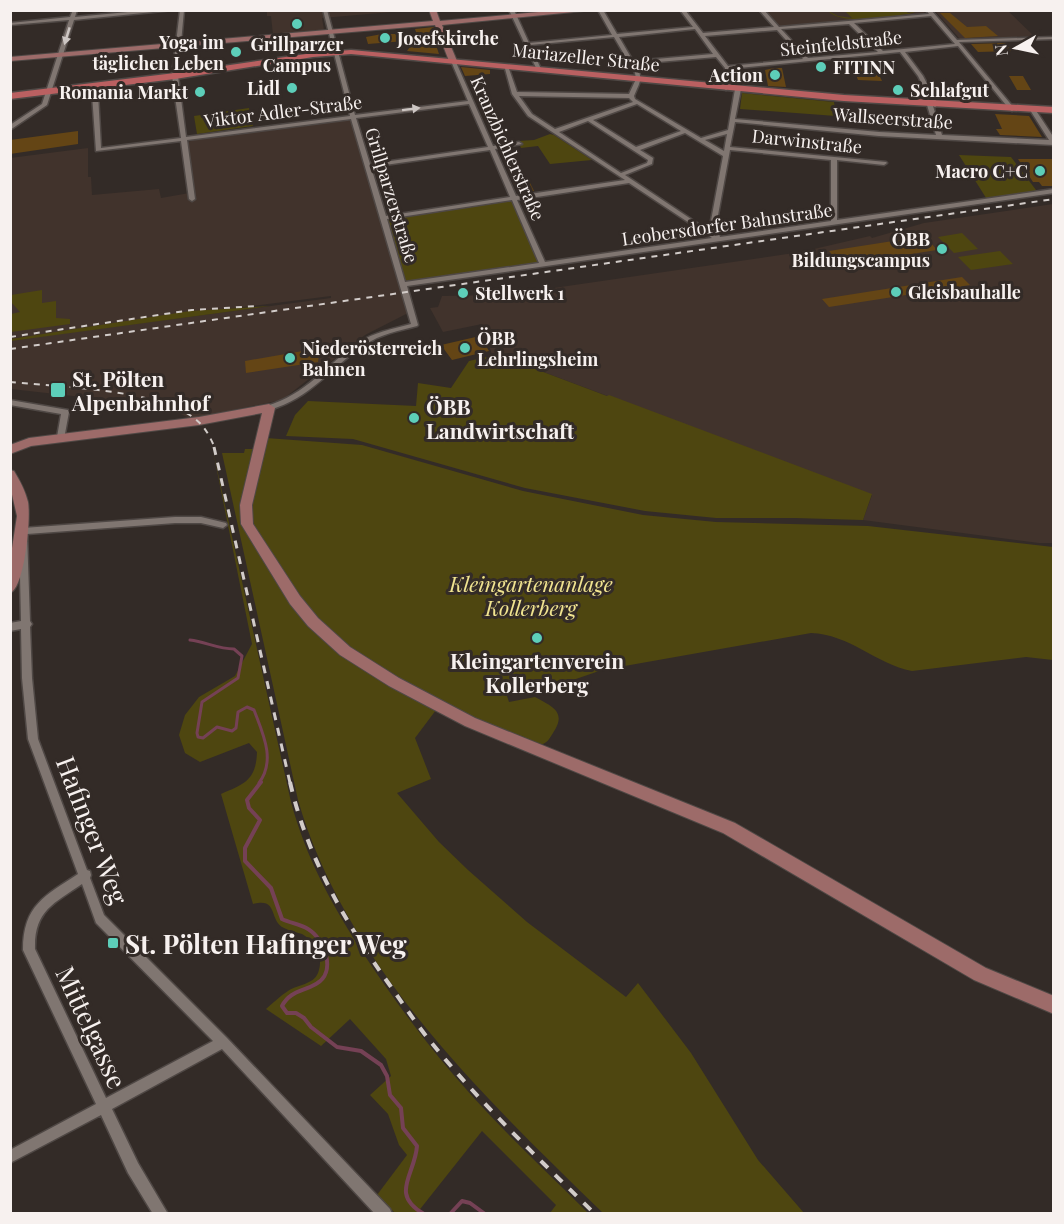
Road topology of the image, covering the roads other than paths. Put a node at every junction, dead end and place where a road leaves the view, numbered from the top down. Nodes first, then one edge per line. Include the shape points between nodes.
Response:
1 (75, 10) edge
2 (171, 10) edge
3 (183, 10) edge
4 (325, 10) edge
5 (432, 10) edge
6 (591, 10) edge
7 (600, 10) edge
8 (681, 10) edge
9 (761, 10) edge
10 (930, 13) edge
11 (513, 14) edge
12 (73, 17) junction
13 (850, 22) junction
14 (437, 23) junction
15 (10, 24) edge
16 (695, 28) junction
17 (776, 28) junction
18 (331, 32) junction
19 (700, 35) junction
20 (614, 36) junction
21 (1053, 38) edge
22 (957, 43) junction
23 (178, 44) junction
24 (529, 44) junction
25 (902, 51) junction
26 (336, 53) junction
27 (882, 53) junction
28 (61, 54) junction
29 (716, 55) junction
30 (10, 59) edge
31 (807, 60) junction
32 (453, 61) junction
33 (632, 63) junction
34 (506, 66) junction
35 (727, 68) junction
36 (539, 69) junction
37 (175, 76) junction
38 (639, 79) junction
39 (726, 88) junction
40 (738, 89) junction
41 (50, 92) junction
42 (95, 94) dead end
43 (514, 94) junction
44 (10, 96) edge
45 (611, 96) junction
46 (632, 96) junction
47 (470, 102) junction
48 (636, 103) junction
49 (933, 105) junction
50 (620, 108) junction
51 (1012, 109) junction
52 (1033, 110) junction
53 (1053, 110) edge
54 (353, 117) junction
55 (590, 120) junction
56 (732, 120) junction
57 (10, 128) edge
58 (730, 130) junction
59 (555, 131) junction
60 (685, 131) junction
61 (940, 138) junction
62 (183, 139) junction
63 (701, 140) junction
64 (1053, 142) edge
65 (519, 144) dead end
66 (491, 148) junction
67 (637, 149) junction
68 (727, 152) junction
69 (834, 160) junction
70 (884, 163) dead end
71 (368, 166) junction
72 (620, 175) junction
73 (629, 181) junction
74 (1053, 191) edge
75 (192, 199) dead end
76 (514, 199) junction
77 (384, 218) junction
78 (834, 224) junction
79 (718, 239) junction
80 (543, 264) junction
81 (404, 284) junction
82 (10, 402) edge
83 (269, 408) junction
84 (61, 437) junction
85 (10, 450) edge
86 (10, 474) edge
87 (223, 525) dead end
88 (23, 531) junction
89 (10, 588) edge
90 (27, 624) junction
91 (10, 627) edge
92 (86, 875) junction
93 (1053, 1005) edge
94 (223, 1042) junction
95 (103, 1108) junction
96 (10, 1157) edge
97 (161, 1214) edge
98 (385, 1214) edge

1 - 12 street
2 - 12 street
3 - 23 street
4 - 18 street, Grillparzerstraße
5 - 14 street, Kranzbichlerstraße
6 - 11 street
7 - 20 street
8 - 16 street
9 - 17 street
10 - 13 street
10 - 22 street
11 - 14 street
11 - 24 street
12 - 15 street
12 -> 28 street
13 - 17 street
13 - 27 street
14 - 18 street
14 - 32 street, Kranzbichlerstraße
16 - 19 street
16 - 20 street
17 - 19 street
17 - 31 street
18 - 23 street
18 - 26 street, Grillparzerstraße
19 - 29 street
20 - 24 street
20 - 33 street
21 - 22 street, Steinfeldstraße
22 - 25 street, Steinfeldstraße
22 - 51 street
23 - 28 street
23 - 37 street
24 - 36 street
25 - 27 street, Steinfeldstraße
25 - 49 street via 921,76
26 - 32 main road, Mariazeller Straße
26 - 37 main road, Mariazeller Straße
26 - 54 street, Grillparzerstraße
27 - 31 street, Steinfeldstraße
28 - 30 street
28 - 41 street
29 - 33 street
29 - 35 street
31 - 35 street, Steinfeldstraße
32 - 34 main road, Mariazeller Straße
32 - 47 street, Kranzbichlerstraße
33 - 38 street
34 - 36 main road, Mariazeller Straße
34 - 43 street
35 - 39 street
36 - 38 main road, Mariazeller Straße
37 - 41 main road, Mariazeller Straße
37 - 62 street
38 - 39 main road, Mariazeller Straße
38 - 46 street
39 - 40 main road, Mariazeller Straße
40 - 49 main road, Mariazeller Straße
40 - 56 street
41 - 44 main road, Mariazeller Straße
41 - 57 street via 42,108
42 - 62 street, Viktor Adler-Straße via 99,150
43 - 45 street
43 - 59 street via 530,115
45 - 46 street
45 - 50 street
46 - 48 street
54 -> 47 street, Viktor Adler-Straße
47 - 66 street, Kranzbichlerstraße
48 - 50 street
48 - 60 street
49 - 51 main road, Mariazeller Straße
49 - 61 street
50 - 55 street
51 - 52 main road, Mariazeller Straße
52 - 53 main road, Mariazeller Straße
52 - 64 street
54 - 62 street, Viktor Adler-Straße
54 - 71 street, Grillparzerstraße
55 - 59 street
55 - 67 street
56 - 58 street
56 - 61 street, Wallseerstraße
58 - 63 street
58 - 68 street
59 - 72 street
60 - 63 street
60 - 67 street
61 - 64 street, Wallseerstraße
62 - 75 street
63 - 68 street
65 - 66 street
66 - 71 street
66 - 76 street, Kranzbichlerstraße
67 - 72 street via 651,161
68 - 69 street, Darwinstraße
68 - 79 street via 712,226
69 - 70 street, Darwinstraße
69 - 78 street
71 - 77 street, Grillparzerstraße
72 - 73 street
73 - 76 street
73 - 79 street
74 - 78 street, Leobersdorfer Bahnstraße
76 - 77 street
76 - 80 street, Kranzbichlerstraße
77 - 81 street, Grillparzerstraße
78 - 79 street, Leobersdorfer Bahnstraße
79 - 80 street, Leobersdorfer Bahnstraße
80 - 81 street, Leobersdorfer Bahnstraße
81 - 83 street, Grillparzerstraße via 415,325 363,342 292,400
82 - 84 street via 65,412
83 - 84 street via 199,421
83 - 93 street via 245,516 250,531 304,612 334,642 377,672 454,714 729,828 980,974
84 - 85 street via 29,442
86 - 88 street via 19,492
87 - 88 street via 175,520
88 - 89 street
88 - 90 street, Hafinger Weg
90 - 91 street
90 - 92 street, Hafinger Weg via 33,739
92 - 94 street, Hafinger Weg via 100,919
92 - 95 street, Mittelgasse via 31,918 27,934 29,950
94 - 95 street
94 - 98 street, Hafinger Weg
95 - 96 street
95 - 97 street, Mittelgasse

